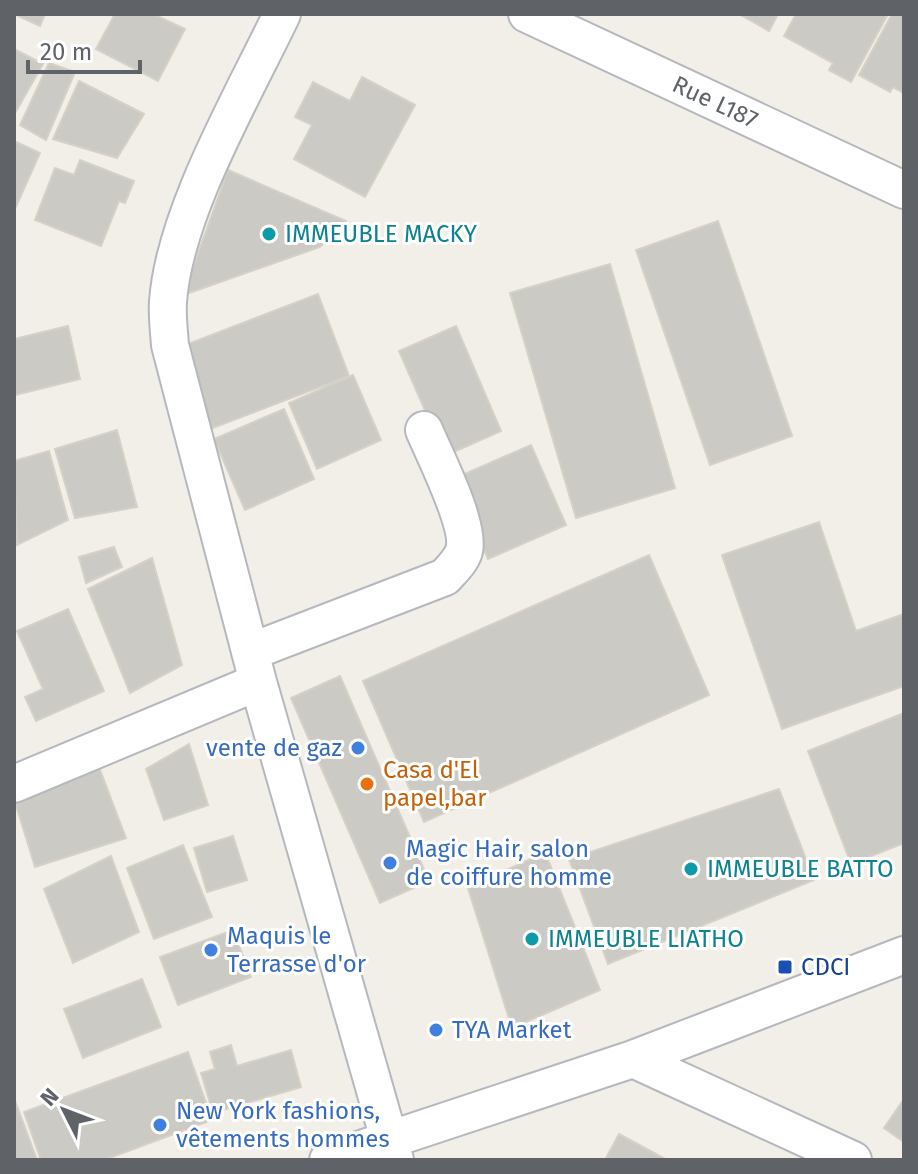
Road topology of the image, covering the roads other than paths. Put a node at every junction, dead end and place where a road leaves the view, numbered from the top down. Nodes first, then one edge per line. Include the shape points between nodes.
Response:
1 (282, 14) edge
2 (527, 14) edge
3 (904, 190) edge
4 (424, 430) dead end
5 (254, 667) junction
6 (14, 784) edge
7 (904, 955) edge
8 (633, 1059) junction
9 (392, 1150) edge
10 (328, 1160) edge
11 (853, 1160) edge

1 - 5 street via 200,188 179,246 168,302 170,345
2 - 3 street, Rue L187
4 - 5 street via 464,531 458,562 445,577
5 - 6 street
5 - 9 street
7 - 8 street
8 - 9 street
8 - 11 street
9 - 10 street

